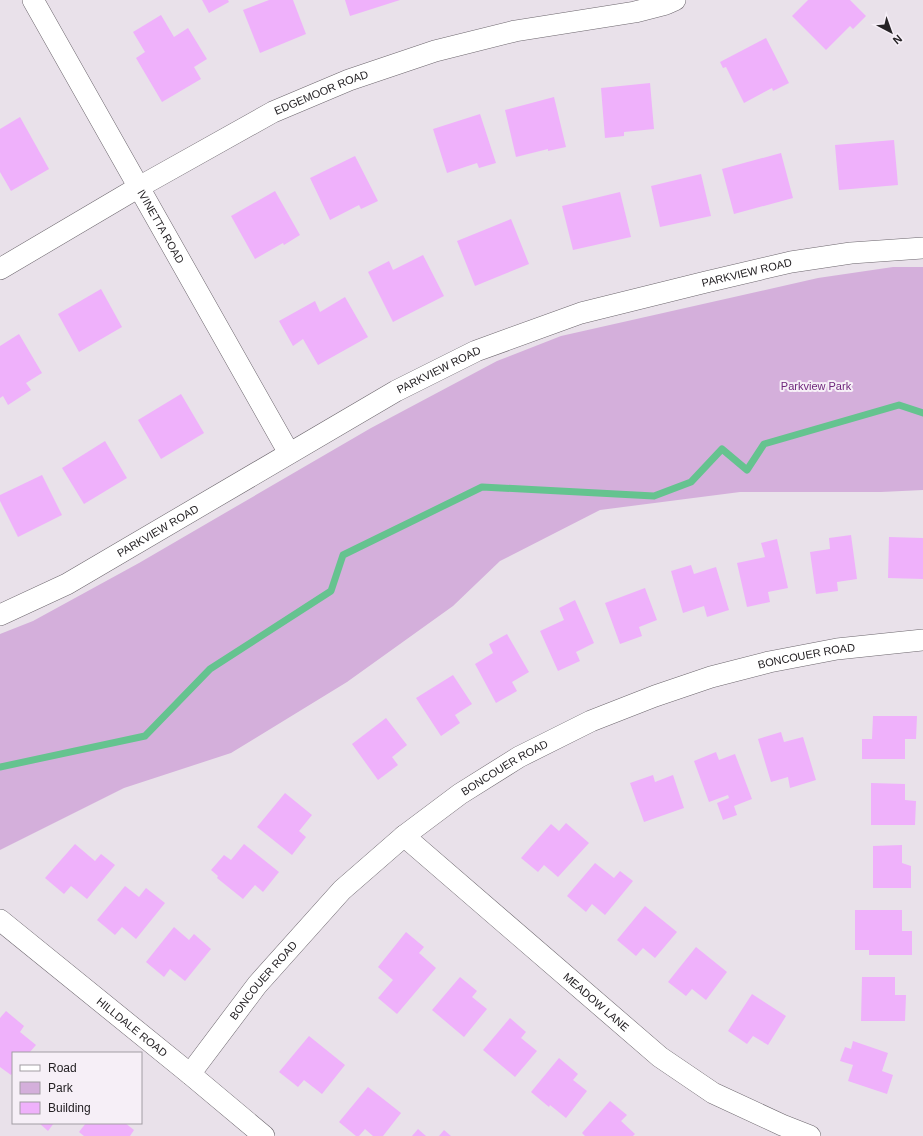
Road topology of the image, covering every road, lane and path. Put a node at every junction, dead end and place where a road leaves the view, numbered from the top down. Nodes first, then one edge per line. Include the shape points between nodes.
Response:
1 (33, 0) edge
2 (675, 0) edge
3 (139, 187) junction
4 (923, 248) edge
5 (0, 268) edge
6 (289, 453) junction
7 (0, 615) edge
8 (923, 640) edge
9 (404, 836) junction
10 (0, 920) edge
11 (190, 1074) junction
12 (264, 1136) edge
13 (810, 1136) edge

1 - 3 street, IVINETTA ROAD
2 - 3 street, EDGEMOOR ROAD via 635,12 516,31 435,51 350,80 273,112
3 - 5 street, EDGEMOOR ROAD
3 - 6 street, IVINETTA ROAD
4 - 6 street, PARKVIEW ROAD via 851,253 791,262 581,314 476,352 396,391
6 - 7 street, PARKVIEW ROAD via 67,584
8 - 9 street, BONCOUER ROAD via 836,649 769,662 711,677 655,696 591,721 519,757 460,794
9 - 11 street, BONCOUER ROAD via 342,890 258,985
9 - 13 street, MEADOW LANE via 660,1057 713,1093
10 - 11 street, HILLDALE ROAD
11 - 12 street, HILLDALE ROAD

